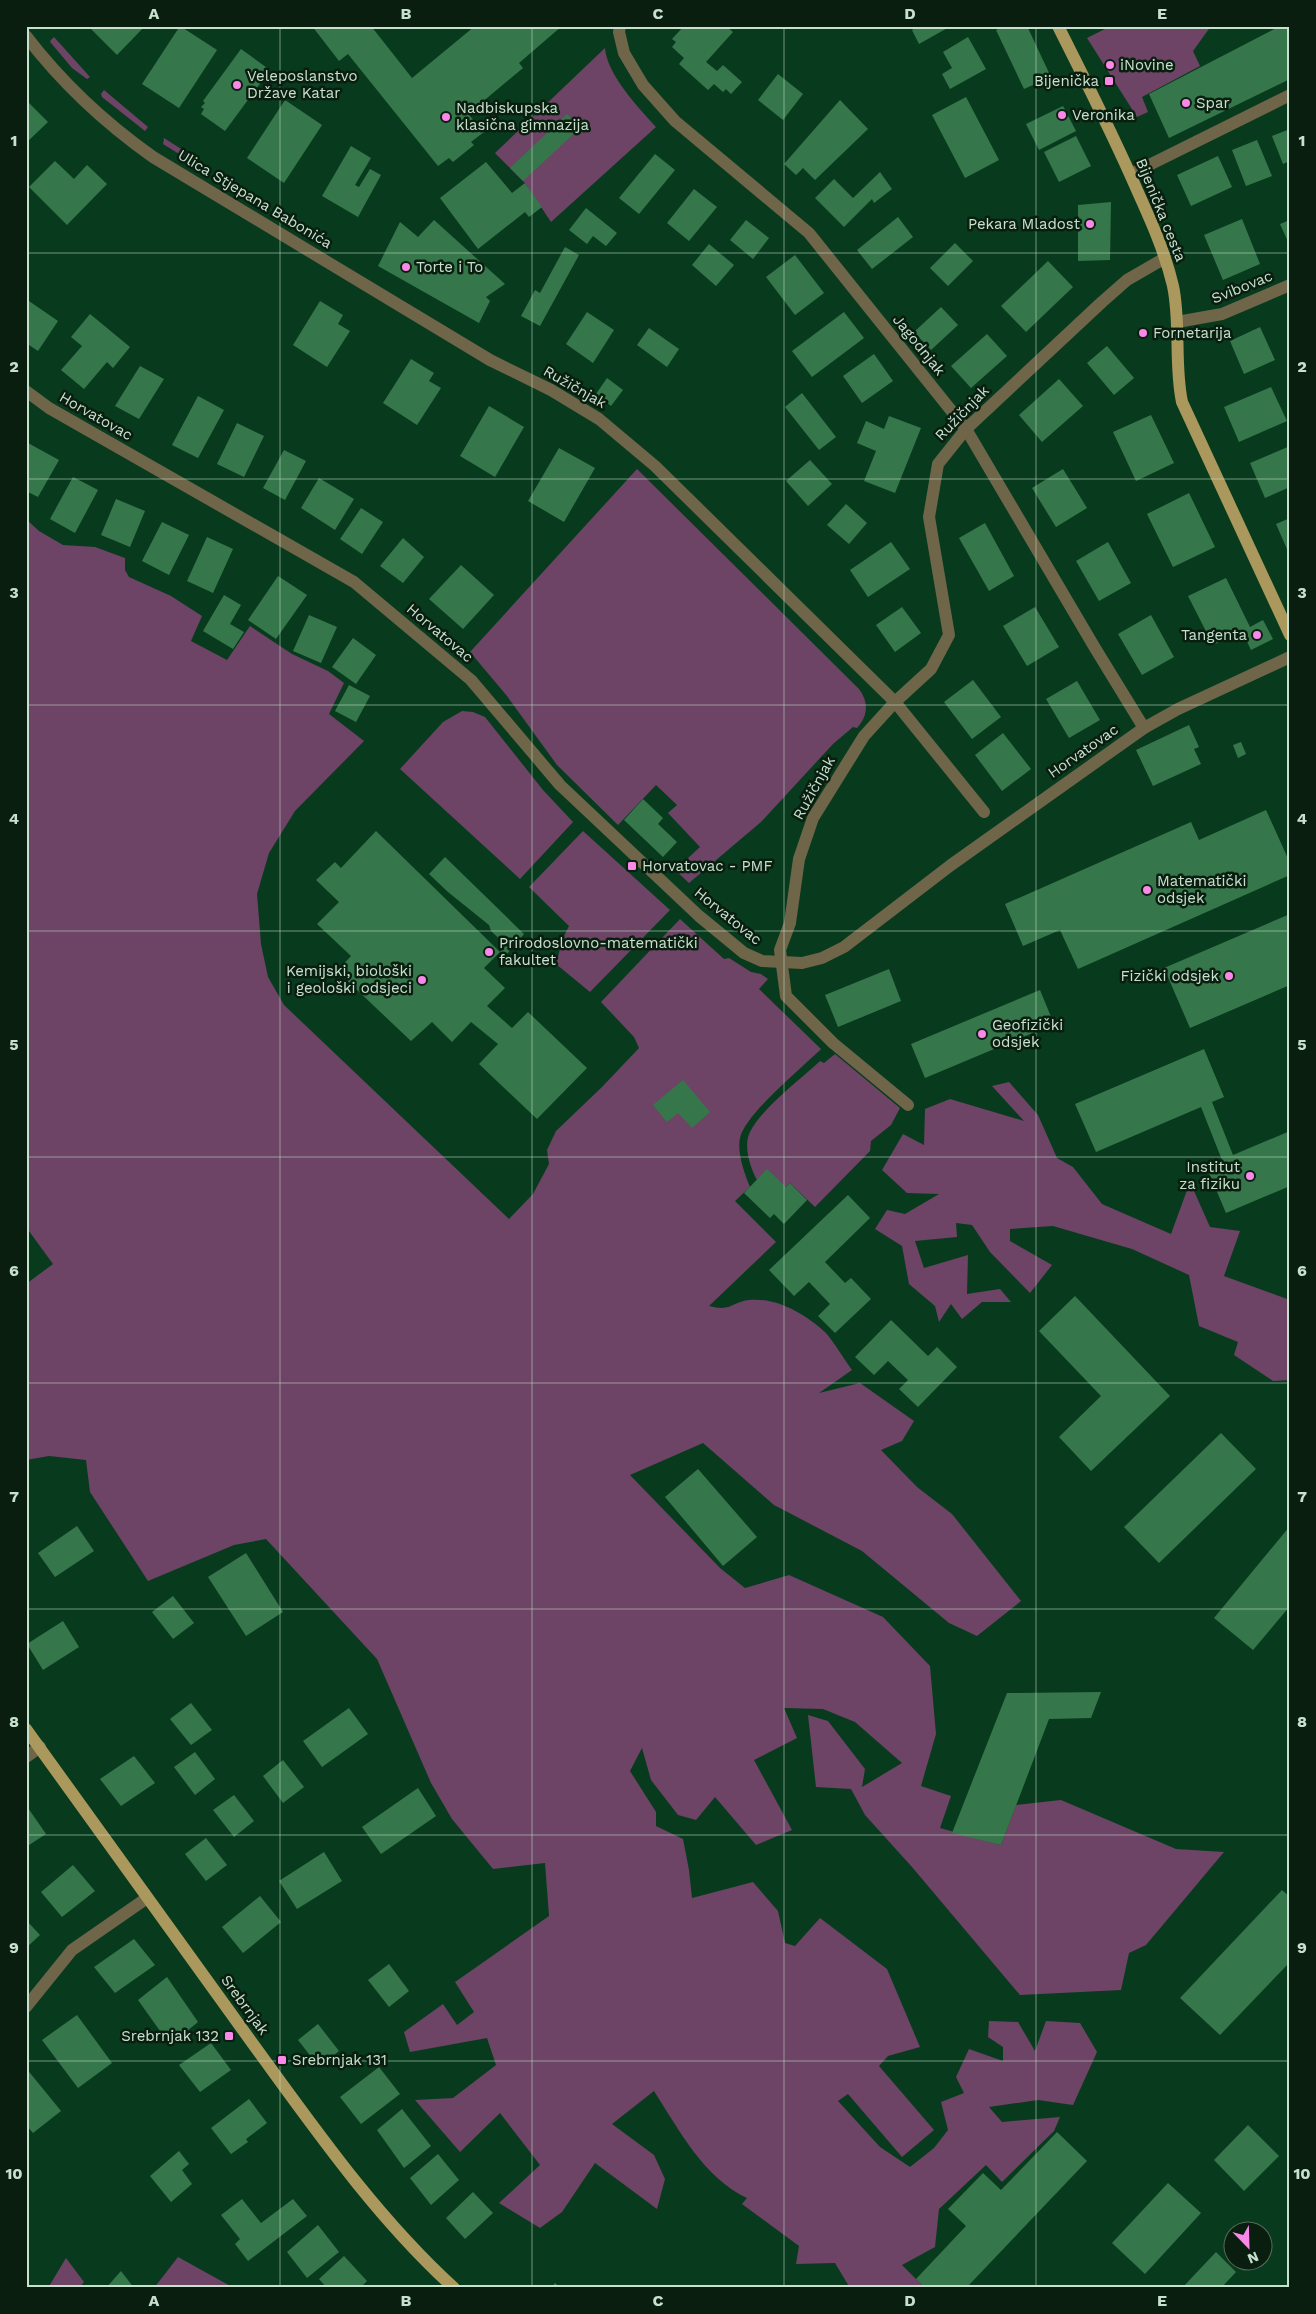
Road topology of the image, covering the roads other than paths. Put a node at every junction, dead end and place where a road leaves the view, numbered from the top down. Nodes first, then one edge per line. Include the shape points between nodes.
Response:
1 (620, 26) edge
2 (1058, 26) edge
3 (26, 36) edge
4 (1290, 95) edge
5 (1130, 174) junction
6 (1165, 258) junction
7 (1290, 285) edge
8 (1177, 322) junction
9 (490, 360) joint
10 (26, 391) edge
11 (966, 429) junction
12 (1290, 635) edge
13 (1290, 657) edge
14 (895, 702) junction
15 (1144, 728) junction
16 (984, 812) dead end
17 (780, 963) junction
18 (908, 1106) dead end
19 (26, 1729) edge
20 (40, 1747) junction
21 (26, 1757) edge
22 (147, 1898) junction
23 (26, 2007) edge
24 (454, 2288) edge

1 - 11 street, Jagodnjak via 624,53 643,85 675,121 809,233
2 - 5 main road, Bijenička cesta
3 - 9 street, Ulica Stjepana Babonića via 56,73 125,137
4 - 5 street
5 - 6 main road, Bijenička cesta
6 - 8 main road, Bijenička cesta via 1173,286
6 - 11 street, Ružičnjak via 1113,291
7 - 8 street, Svibovac via 1222,314
8 - 12 main road, Bijenička cesta via 1182,402
9 - 14 street, Ružičnjak via 590,413 640,453
10 - 17 street, Horvatovac via 49,408 354,582 471,680 560,785 699,916 744,953 762,961
11 - 14 street, Ružičnjak via 938,464 929,517 949,634 931,669
11 - 15 street, Jagodnjak
13 - 15 street, Horvatovac
14 - 16 street, Ružičnjak
14 - 17 street, Ružičnjak via 864,736 813,818 799,859 790,923 780,950
15 - 17 street, Horvatovac via 951,865 844,947 802,963
17 - 18 street via 786,996 792,1004
19 - 20 main road, Srebrnjak
20 - 21 street
20 - 22 main road, Srebrnjak
22 - 23 street via 72,1950
22 - 24 main road, Srebrnjak via 358,2184 397,2231

